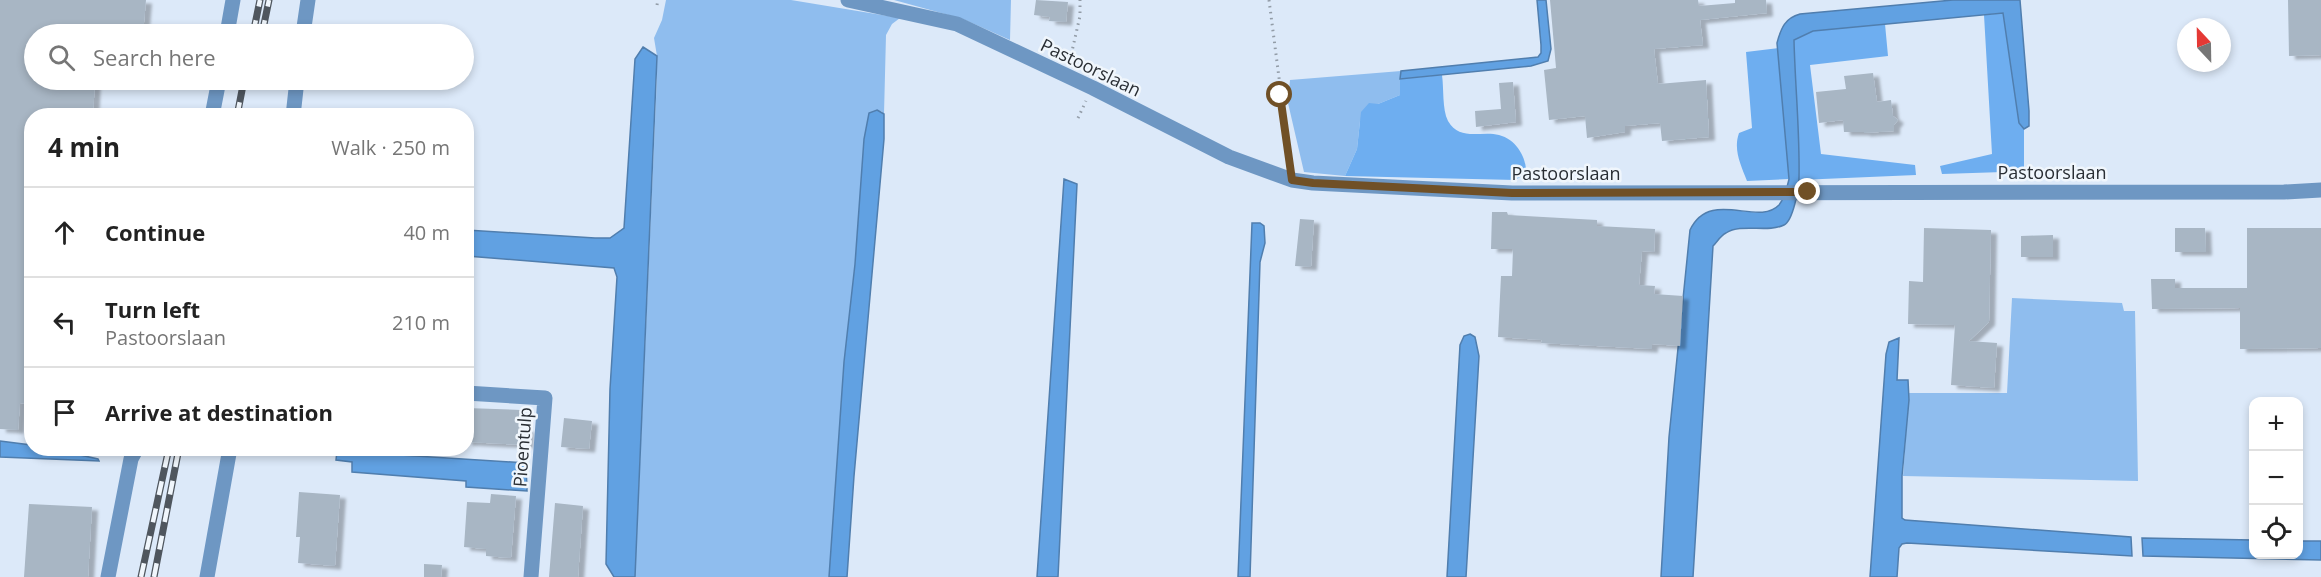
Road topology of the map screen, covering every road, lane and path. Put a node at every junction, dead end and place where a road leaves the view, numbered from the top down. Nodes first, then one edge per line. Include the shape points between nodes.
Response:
1 (233, 0) edge
2 (308, 0) edge
3 (658, 0) edge
4 (848, 0) edge
5 (1080, 0) edge
6 (1269, 0) edge
7 (657, 5) dead end
8 (229, 24) edge
9 (304, 24) edge
10 (1065, 76) junction
11 (217, 90) edge
12 (296, 90) edge
13 (214, 108) edge
14 (293, 108) edge
15 (1292, 180) junction
16 (2321, 190) edge
17 (474, 394) edge
18 (133, 456) edge
19 (229, 456) edge
20 (108, 577) edge
21 (207, 577) edge
22 (531, 577) edge

1 - 8 street
2 - 9 street
3 - 7 path
4 - 10 street, Pastoorslaan via 957,24
5 - 10 path via 1080,16
6 - 15 path
10 - 15 street, Pastoorslaan via 1229,157
11 - 13 street
12 - 14 street
15 - 16 street, Pastoorslaan via 1512,193
17 - 22 street, Pioentulp via 545,398
18 - 20 street
19 - 21 street

